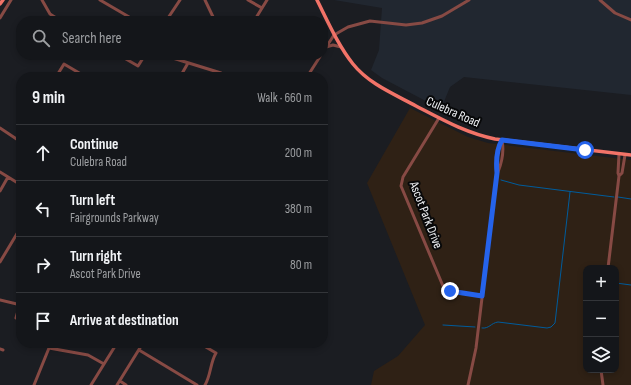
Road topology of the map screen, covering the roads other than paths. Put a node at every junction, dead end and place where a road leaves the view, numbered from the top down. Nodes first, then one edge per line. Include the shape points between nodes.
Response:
1 (2, 0) edge
2 (11, 0) edge
3 (42, 0) edge
4 (100, 0) edge
5 (205, 0) edge
6 (248, 0) edge
7 (267, 0) edge
8 (317, 0) edge
9 (469, 0) edge
10 (600, 0) edge
11 (178, 1) edge
12 (0, 4) edge
13 (262, 8) junction
14 (53, 16) edge
15 (127, 16) edge
16 (169, 16) edge
17 (213, 16) edge
18 (257, 16) edge
19 (325, 16) edge
20 (0, 18) edge
21 (631, 20) edge
22 (328, 23) edge
23 (334, 35) junction
24 (328, 44) edge
25 (328, 46) edge
26 (341, 47) junction
27 (128, 60) edge
28 (142, 60) edge
29 (179, 60) edge
30 (318, 60) edge
31 (188, 63) junction
32 (59, 72) edge
33 (78, 72) edge
34 (183, 72) edge
35 (218, 72) edge
36 (310, 72) edge
37 (439, 118) junction
38 (0, 128) edge
39 (16, 138) edge
40 (502, 140) junction
41 (619, 154) junction
42 (625, 155) junction
43 (631, 155) edge
44 (0, 172) edge
45 (619, 176) junction
46 (8, 177) junction
47 (16, 181) edge
48 (0, 191) edge
49 (16, 235) edge
50 (0, 262) edge
51 (608, 265) edge
52 (482, 296) junction
53 (0, 300) edge
54 (16, 304) edge
55 (114, 348) edge
56 (208, 348) edge
57 (139, 350) joint
58 (104, 364) junction
59 (601, 373) edge
60 (120, 381) junction
61 (34, 385) edge
62 (91, 385) edge
63 (117, 385) edge
64 (126, 385) edge
65 (197, 385) edge
66 (205, 385) edge
67 (468, 385) edge
68 (603, 385) edge

1 - 12 main road
2 - 20 street
3 - 14 street
4 - 15 street
5 - 17 street
6 - 13 street
7 - 13 street
8 - 19 main road, Culebra Road
9 - 23 street via 433,21 406,25 381,21 364,22
10 - 21 street via 615,13
11 - 16 street
13 - 18 street
22 - 23 main road, Culebra Road
23 - 24 street
23 - 26 main road, Culebra Road
25 - 26 street
26 - 37 main road, Culebra Road via 355,66 376,84
27 - 28 street via 138,66
29 - 31 street
30 - 36 street
31 - 34 street
31 - 35 street
32 - 33 street via 64,64
37 - 40 main road, Culebra Road via 460,129
37 - 52 street, Ascot Park Drive via 403,177 401,186 443,286 450,291
38 - 39 street
40 - 41 main road, Culebra Road
40 - 52 street
41 - 42 main road, Culebra Road
41 - 45 street
42 - 43 main road, Culebra Road
42 - 45 street via 622,173
44 - 46 street
45 - 51 street
46 - 47 street
46 - 48 street
49 - 50 street
52 - 67 street via 476,348
53 - 54 street
55 - 58 street
56 - 66 street via 216,353
57 - 60 street
57 - 65 street
58 - 61 street via 88,355 49,348
58 - 62 street
59 - 68 street
60 - 63 street
60 - 64 street

